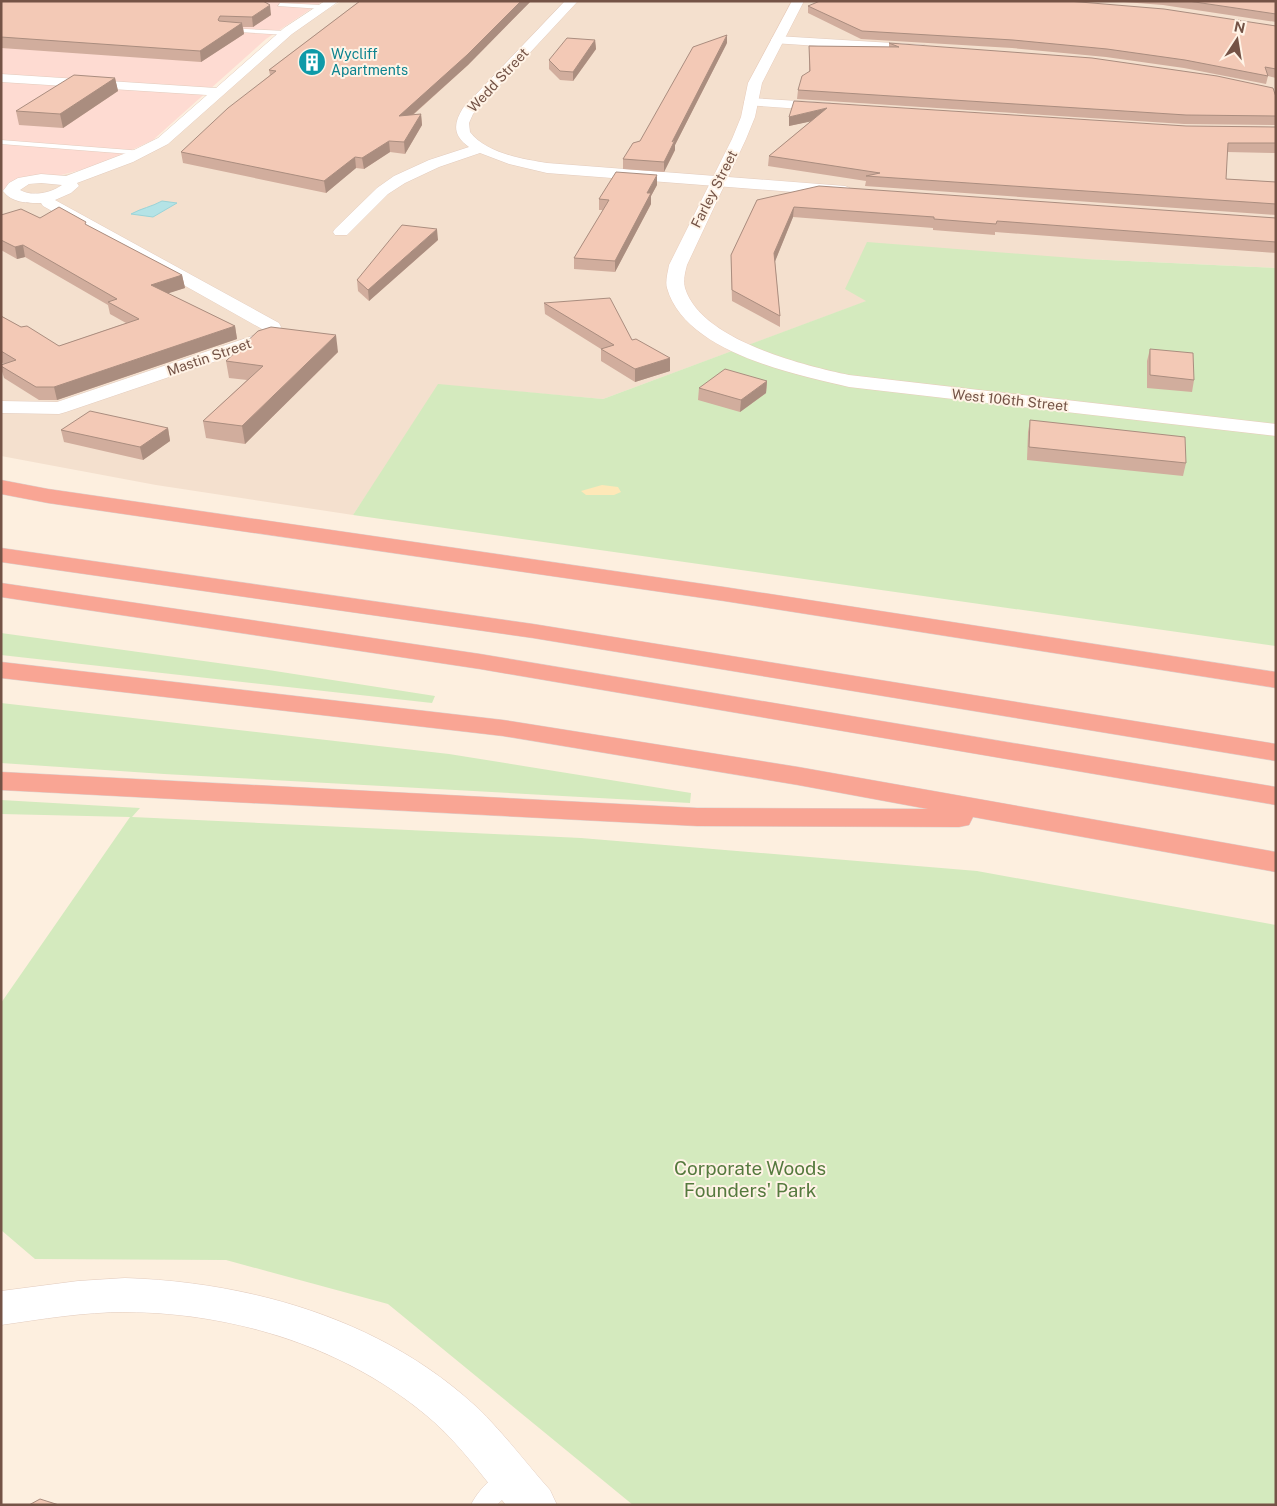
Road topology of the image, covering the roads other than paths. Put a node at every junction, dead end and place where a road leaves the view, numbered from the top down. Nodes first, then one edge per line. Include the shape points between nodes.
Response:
1 (572, 1) edge
2 (798, 1) edge
3 (328, 4) edge
4 (280, 5) dead end
5 (223, 30) edge
6 (286, 33) junction
7 (777, 40) junction
8 (940, 50) edge
9 (1, 78) edge
10 (220, 92) junction
11 (750, 102) junction
12 (848, 108) edge
13 (1, 142) edge
14 (482, 148) junction
15 (143, 153) junction
16 (66, 181) junction
17 (718, 182) junction
18 (862, 192) edge
19 (45, 197) junction
20 (26, 198) junction
21 (8, 206) dead end
22 (341, 232) dead end
23 (749, 351) joint
24 (1, 407) edge
25 (1276, 430) edge
26 (1, 487) edge
27 (1, 505) edge
28 (234, 523) junction
29 (1, 554) edge
30 (1, 590) edge
31 (1, 670) edge
32 (1276, 680) edge
33 (1276, 754) edge
34 (1, 781) edge
35 (1276, 796) edge
36 (1033, 818) junction
37 (1276, 862) edge
38 (1, 1308) edge
39 (522, 1491) edge
40 (482, 1505) edge

1 - 14 street, Wedd Street via 463,118 463,133
2 - 7 street, Farley Street
3 - 4 lane
3 - 6 street
5 - 6 lane
6 - 10 street
7 - 8 street
7 - 11 street, Farley Street via 755,83
9 - 10 street
10 - 15 street via 177,131
11 - 12 street
11 - 17 street, Farley Street via 748,117
13 - 15 lane
14 - 17 street via 507,159 547,168
14 - 22 street via 433,164 389,186
15 - 16 street
16 - 19 street via 70,183 68,190
16 - 20 street via 33,179 17,184 12,194
17 - 18 street
17 - 23 street, Farley Street via 678,265 676,288 684,305 701,323
19 - 20 street
19 - 24 street, Mastin Street via 58,208 272,327 265,338 59,408
20 - 21 street
23 - 25 street, West 106th Street via 807,372 849,380
26 - 28 highway
27 - 28 highway via 130,521
28 - 32 highway
29 - 33 highway via 533,631
30 - 35 highway via 425,652
31 - 36 highway via 503,728
34 - 36 highway via 697,817
36 - 37 highway
38 - 39 street via 76,1297 126,1295 164,1297 251,1310 296,1322 379,1360 418,1385 455,1414
39 - 40 lane

